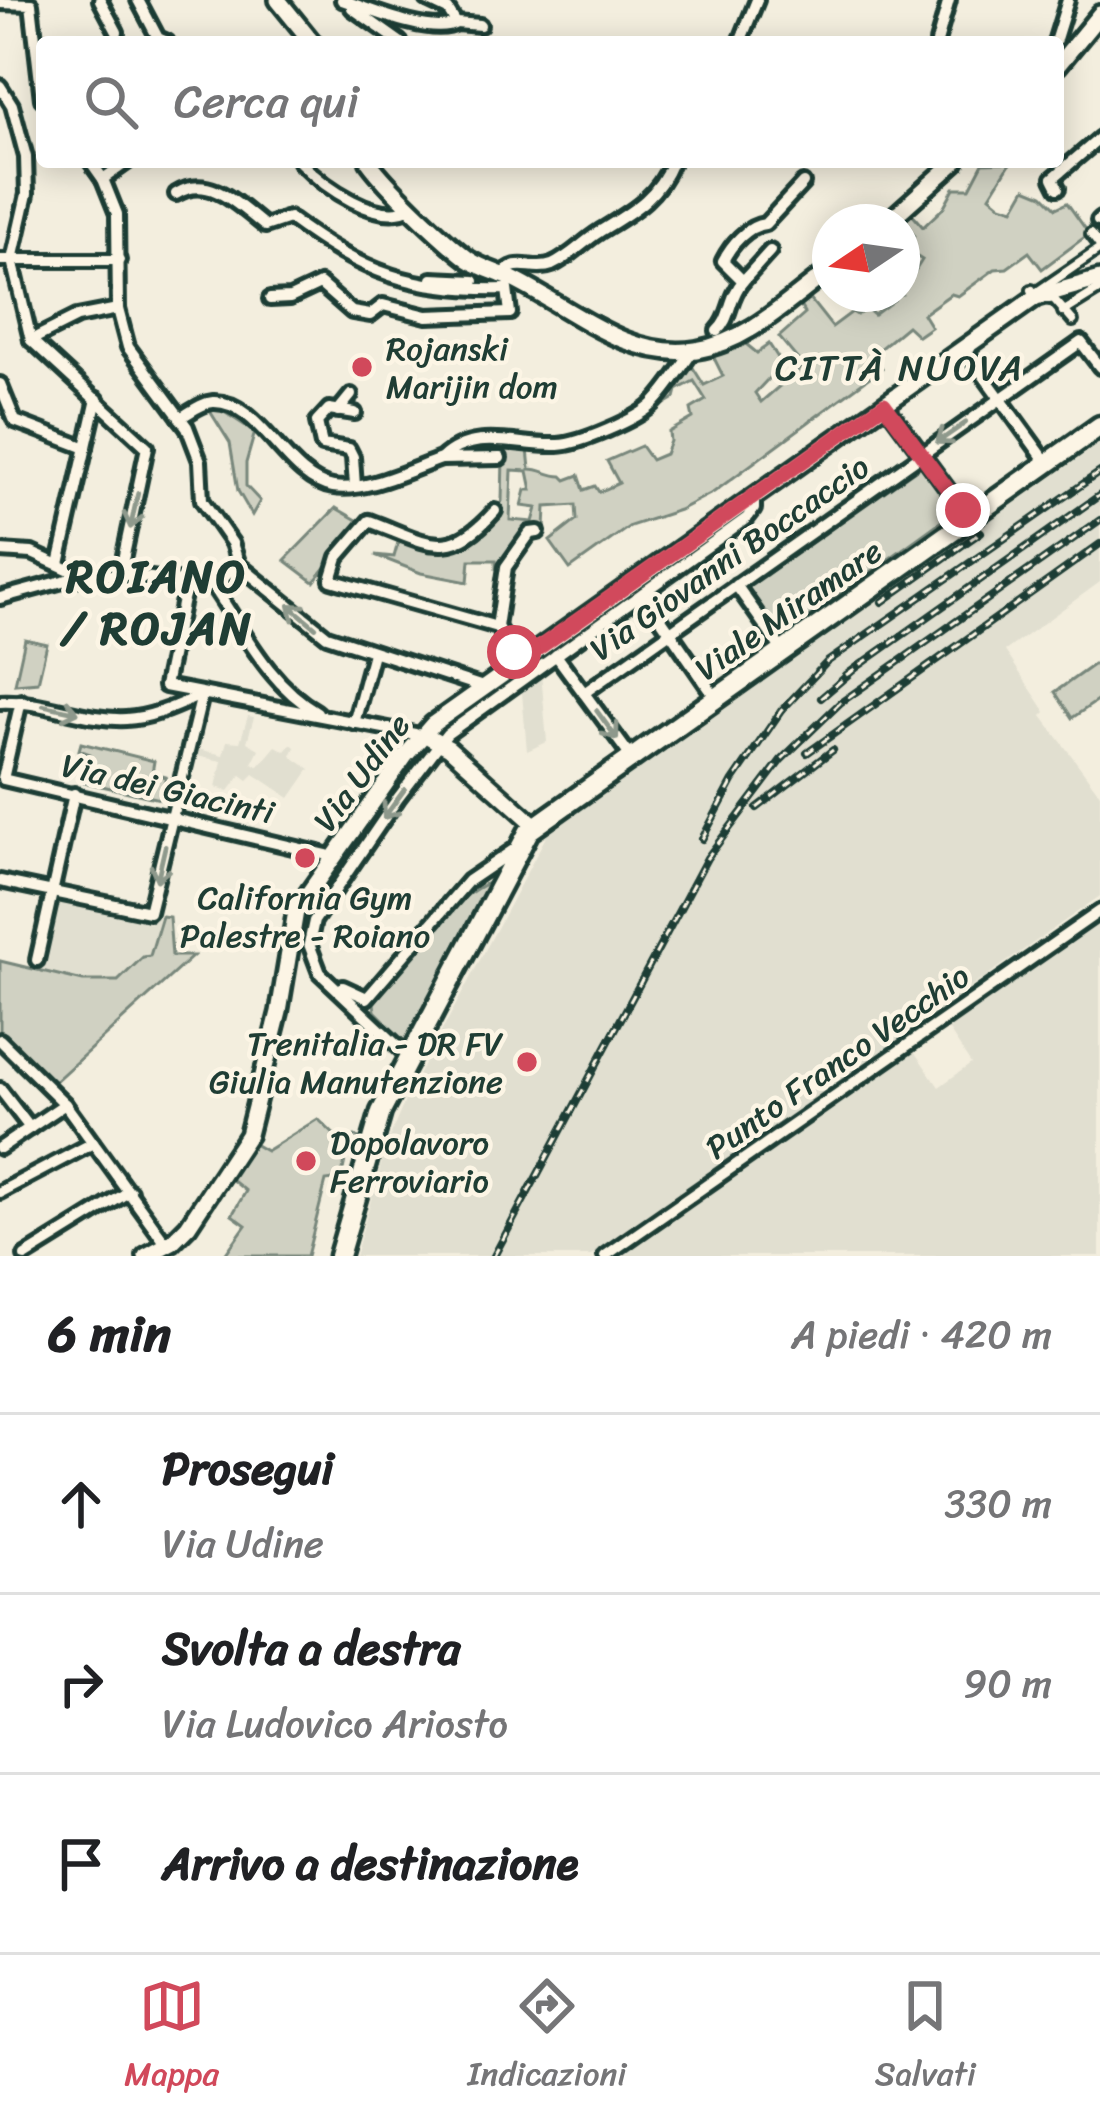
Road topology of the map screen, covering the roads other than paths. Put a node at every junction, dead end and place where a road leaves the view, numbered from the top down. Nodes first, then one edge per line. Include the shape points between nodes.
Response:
1 (100, 0) edge
2 (138, 0) edge
3 (278, 0) edge
4 (427, 0) edge
5 (757, 0) edge
6 (949, 0) edge
7 (1068, 0) edge
8 (344, 1) edge
9 (0, 3) edge
10 (364, 4) edge
11 (1100, 14) edge
12 (456, 22) junction
13 (480, 25) dead end
14 (116, 32) dead end
15 (157, 36) edge
16 (307, 36) edge
17 (392, 36) edge
18 (742, 36) edge
19 (939, 36) edge
20 (1057, 36) edge
21 (36, 47) edge
22 (1064, 58) edge
23 (0, 86) edge
24 (1100, 138) edge
25 (95, 168) edge
26 (119, 168) edge
27 (306, 168) edge
28 (375, 168) edge
29 (670, 168) edge
30 (948, 168) edge
31 (103, 179) junction
32 (803, 183) dead end
33 (1058, 188) dead end
34 (176, 194) dead end
35 (908, 204) edge
36 (413, 206) junction
37 (1091, 234) dead end
38 (1100, 248) edge
39 (770, 251) dead end
40 (6, 260) edge
41 (119, 260) junction
42 (1100, 279) edge
43 (743, 281) junction
44 (508, 282) junction
45 (812, 284) edge
46 (1100, 289) edge
47 (1032, 290) dead end
48 (270, 299) dead end
49 (1038, 302) dead end
50 (118, 309) junction
51 (1063, 312) junction
52 (1073, 321) dead end
53 (717, 331) dead end
54 (31, 340) junction
55 (701, 347) junction
56 (963, 347) junction
57 (1100, 367) edge
58 (0, 384) edge
59 (351, 395) dead end
60 (97, 399) junction
61 (1000, 399) junction
62 (884, 404) junction
63 (338, 411) junction
64 (355, 413) dead end
65 (180, 418) junction
66 (1100, 425) edge
67 (86, 448) junction
68 (922, 454) junction
69 (500, 458) dead end
70 (441, 459) junction
71 (1047, 463) junction
72 (355, 486) junction
73 (754, 495) junction
74 (495, 512) dead end
75 (968, 518) junction
76 (538, 532) dead end
77 (0, 551) edge
78 (59, 564) junction
79 (239, 565) junction
80 (121, 574) junction
81 (86, 577) junction
82 (186, 585) junction
83 (736, 585) junction
84 (213, 586) junction
85 (644, 593) junction
86 (0, 598) edge
87 (497, 627) junction
88 (670, 632) junction
89 (782, 650) junction
90 (373, 652) junction
91 (556, 655) junction
92 (520, 661) junction
93 (483, 687) junction
94 (584, 693) junction
95 (202, 695) junction
96 (715, 697) junction
97 (21, 701) junction
98 (0, 702) edge
99 (331, 719) junction
100 (354, 723) junction
101 (428, 738) junction
102 (631, 757) junction
103 (74, 794) junction
104 (172, 816) junction
105 (535, 825) junction
106 (518, 848) junction
107 (337, 862) junction
108 (0, 880) edge
109 (52, 892) junction
110 (1100, 911) edge
111 (37, 960) dead end
112 (324, 977) junction
113 (0, 1040) edge
114 (408, 1056) junction
115 (0, 1089) edge
116 (65, 1104) junction
117 (30, 1128) junction
118 (93, 1143) junction
119 (0, 1148) edge
120 (130, 1191) junction
121 (0, 1192) edge
122 (167, 1245) junction
123 (25, 1256) edge
124 (146, 1256) edge
125 (339, 1256) edge
126 (605, 1256) edge

1 - 14 street
2 - 15 street
3 - 16 main road
4 - 12 street
5 - 18 street
6 - 19 street
7 - 20 street
8 - 10 street
8 - 17 street
9 - 21 street via 31,4
10 - 12 street via 433,27
11 - 22 main road
12 - 13 street
23 - 40 street via 13,105 28,176
24 - 33 street via 1053,178
25 - 31 street
26 - 31 street
27 - 36 street via 378,212
28 - 36 main road
29 - 44 street via 636,210 551,266 511,266
30 - 35 main road
31 - 41 street via 117,214
32 - 43 street via 727,253 723,261
34 - 44 street via 218,190 265,226 290,218 365,268 398,278
36 - 44 main road via 464,256
37 - 38 street
38 - 47 street
39 - 43 street
40 - 41 street
40 - 54 street
41 - 50 street
42 - 56 main road, Via Udine via 1036,298
43 - 53 street
44 - 48 street via 510,313 427,316 383,305 359,315 320,284
44 - 55 main road via 635,344
45 - 55 main road via 758,324
46 - 51 street
49 - 51 street via 1053,298
50 - 54 street via 77,317
50 - 65 street via 128,347
51 - 52 street
54 - 60 street
55 - 70 street via 651,406 590,436 555,445 475,441
56 - 61 street
56 - 62 main road, Via Udine
57 - 61 street, Via Giovanni Boccaccio via 1081,341
58 - 67 street via 15,421
59 - 63 street
60 - 67 street
60 -> 80 street via 147,447
61 -> 68 street, Via Giovanni Boccaccio
61 - 71 street
62 - 68 street
62 - 73 main road, Via Udine
63 - 64 street
63 - 72 street via 317,422 318,436 322,445 349,449
65 - 72 street via 220,402 249,418 314,480
65 - 79 street via 200,461 202,500
66 - 71 main road, Viale Miramare
67 - 78 street
68 - 75 street
68 - 83 street, Via Giovanni Boccaccio
69 - 70 street
70 - 72 street
71 - 75 main road, Viale Miramare
73 - 85 street via 747,518
73 - 92 main road, Via Udine
74 - 87 street via 467,539 439,545 369,521 330,574
75 - 89 main road, Viale Miramare
76 - 87 street via 506,567
77 - 78 street
78 - 81 street
79 - 84 street
90 -> 79 street via 326,636
80 - 81 street
80 - 82 street
81 - 86 street
82 - 84 street
82 - 95 street via 165,686
83 - 88 street, Via Giovanni Boccaccio
83 - 89 street
84 - 99 street via 278,681
85 - 88 street
85 - 91 street
87 - 92 street
88 - 94 street, Via Giovanni Boccaccio
88 - 96 street
89 - 96 main road, Viale Miramare
90 - 93 street
90 - 100 street
91 - 94 street
91 - 101 street
92 - 93 main road, Via Udine
93 - 107 main road, Via Udine via 424,733
94 -> 102 street
97 -> 95 street via 122,719
95 - 99 street
95 - 104 street
96 - 102 main road, Viale Miramare
97 - 98 street
97 - 103 street, Via dei Giacinti via 3,778
99 - 100 street
100 - 101 street
101 - 105 street
101 -> 107 street
102 - 105 main road, Viale Miramare
103 - 104 street, Via dei Giacinti
103 - 109 street
104 - 107 street, Via dei Giacinti
104 -> 109 street via 149,913
105 - 106 main road, Viale Miramare
106 - 112 street, Viale Miramare via 468,880 368,998
106 - 114 main road, Viale Miramare
107 - 112 street via 311,930
107 - 122 main road, Via Udine via 293,922 254,1123 188,1226
108 - 109 street
109 - 111 street
110 - 126 street, Punto Franco Vecchio
112 - 114 street
113 - 116 street
114 - 125 main road, Viale Miramare via 376,1126
115 - 117 street
116 - 117 street
116 - 118 street
117 - 119 street
118 - 120 street
118 - 121 street
120 - 122 street
120 - 123 street
122 - 124 main road

